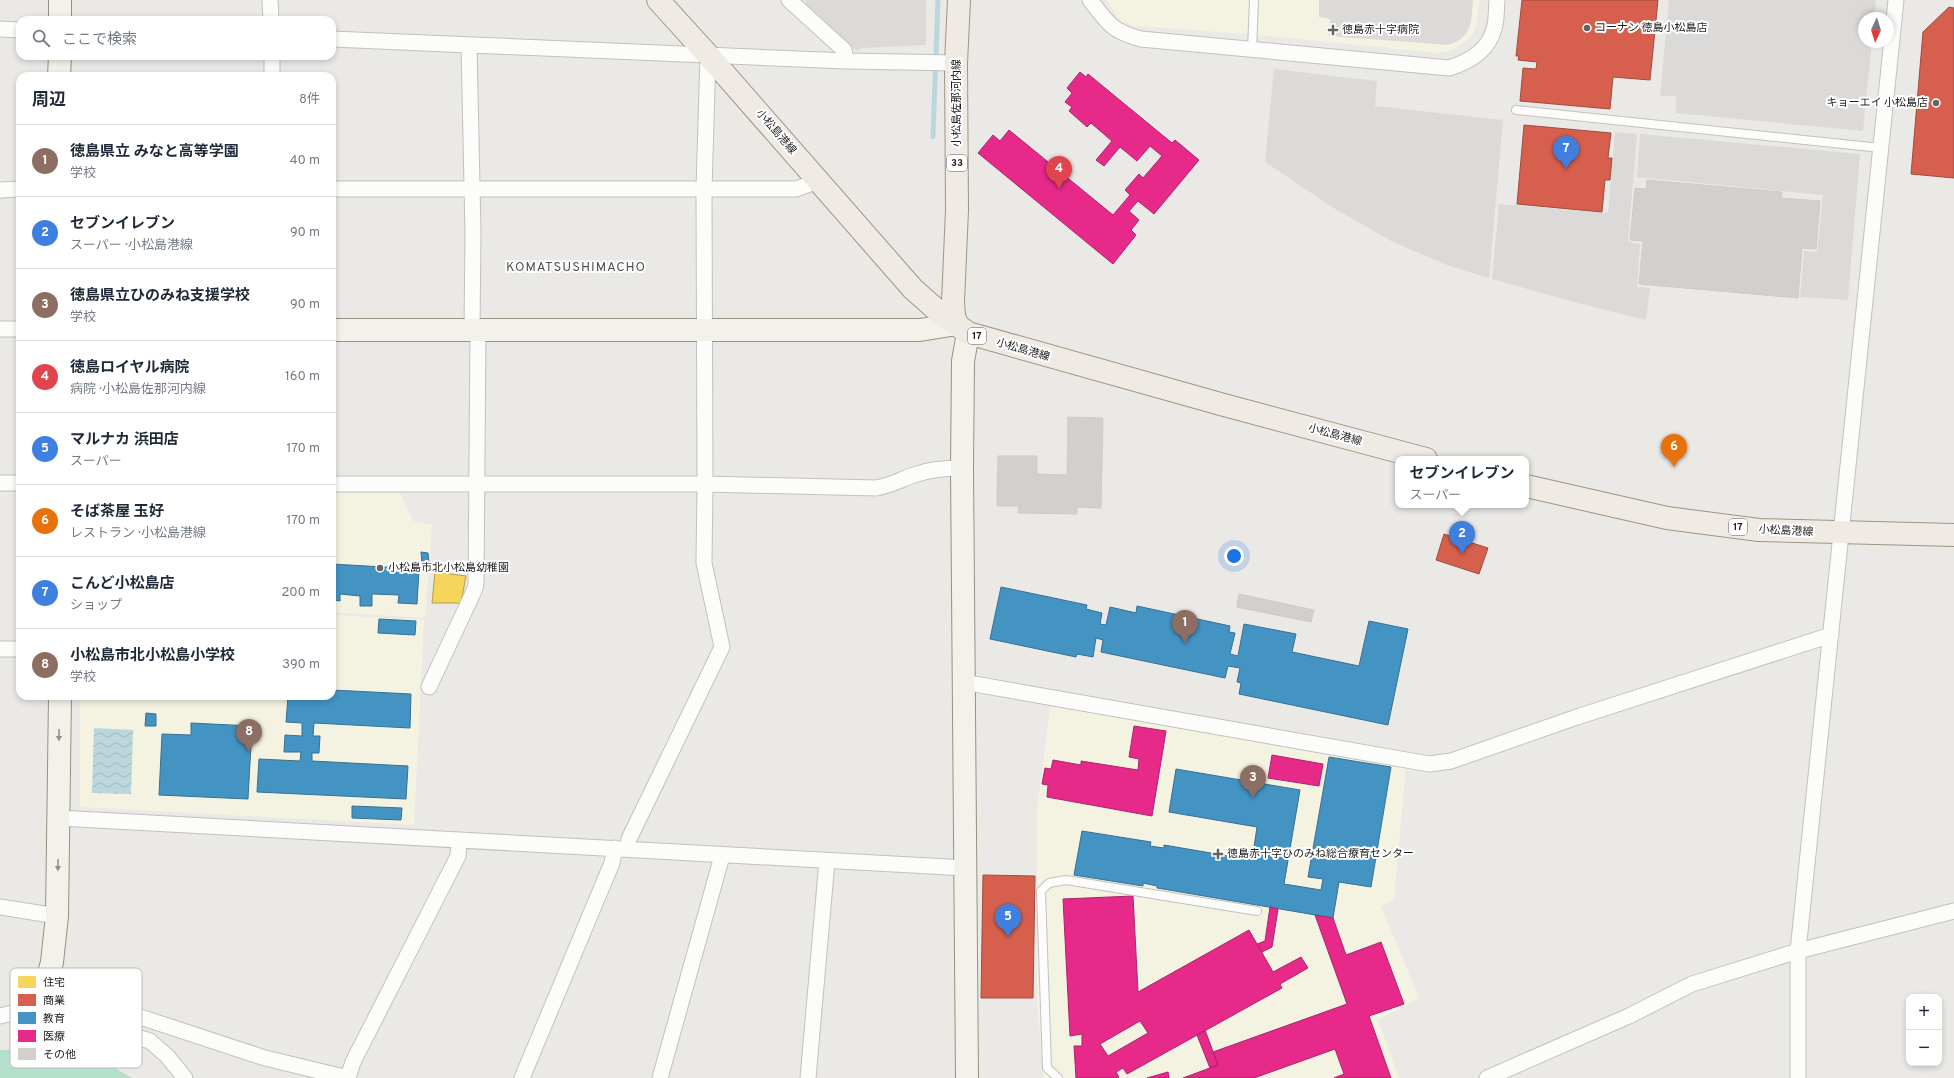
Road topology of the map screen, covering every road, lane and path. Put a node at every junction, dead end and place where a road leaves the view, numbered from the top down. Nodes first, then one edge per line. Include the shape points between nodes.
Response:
1 (60, 0) edge
2 (270, 0) edge
3 (658, 0) edge
4 (789, 0) edge
5 (959, 0) edge
6 (1090, 0) edge
7 (1254, 0) edge
8 (1497, 0) edge
9 (1896, 0) edge
10 (60, 16) edge
11 (271, 16) edge
12 (0, 29) edge
13 (16, 30) edge
14 (336, 39) edge
15 (469, 46) junction
16 (1252, 50) junction
17 (708, 55) junction
18 (60, 60) edge
19 (272, 60) edge
20 (846, 61) junction
21 (950, 64) junction
22 (59, 72) edge
23 (272, 72) edge
24 (1516, 110) dead end
25 (1881, 148) junction
26 (818, 181) junction
27 (472, 188) junction
28 (336, 189) edge
29 (704, 189) junction
30 (0, 190) edge
31 (16, 190) edge
32 (0, 329) edge
33 (16, 329) edge
34 (963, 329) junction
35 (336, 330) edge
36 (475, 330) junction
37 (705, 330) junction
38 (1415, 456) edge
39 (962, 468) junction
40 (0, 483) edge
41 (16, 483) edge
42 (336, 484) edge
43 (478, 484) junction
44 (705, 484) junction
45 (1529, 487) edge
46 (1840, 533) junction
47 (1954, 535) edge
48 (1831, 636) junction
49 (0, 649) edge
50 (16, 650) edge
51 (963, 682) junction
52 (429, 687) dead end
53 (60, 700) edge
54 (59, 818) junction
55 (459, 840) junction
56 (621, 849) junction
57 (722, 856) junction
58 (827, 861) junction
59 (966, 868) junction
60 (0, 907) edge
61 (1954, 911) edge
62 (1258, 912) dead end
63 (57, 916) junction
64 (1798, 951) junction
65 (50, 968) edge
66 (10, 1014) edge
67 (0, 1016) edge
68 (142, 1023) edge
69 (142, 1039) edge
70 (185, 1078) edge
71 (348, 1078) edge
72 (522, 1078) edge
73 (660, 1078) edge
74 (808, 1078) edge
75 (967, 1078) edge
76 (1058, 1078) edge
77 (1487, 1078) edge
78 (1798, 1078) edge

1 - 10 street
2 - 11 street
3 - 17 main road, 小松島港線 / 17
4 - 20 street via 844,50
5 - 21 main road, 小松島佐那河内線 / 33
6 - 16 street via 1111,27 1126,35 1141,39
7 - 16 lane
8 - 16 street via 1494,29 1482,50 1467,62 1449,68
9 - 25 street
12 - 13 street
14 - 15 street
15 - 17 street
15 - 27 street
17 - 20 street
17 - 26 main road, 小松島港線 / 17
17 - 29 street
18 - 22 street
19 - 23 street
20 - 21 street
21 - 34 main road, 小松島佐那河内線 / 33 via 957,210 953,302 954,316
24 - 25 lane
25 - 46 street
26 - 29 street via 796,189
26 - 34 main road, 小松島港線 / 17 via 913,289
27 - 28 street
27 - 29 street
27 - 36 street
29 - 37 street
30 - 31 street
32 - 33 street
34 - 37 street
34 - 38 main road, 小松島港線 / 17 via 1224,405
34 - 39 street
35 - 36 street
36 - 37 street
36 - 43 street
37 - 44 street
39 - 44 street via 941,468 876,488
39 - 51 street
40 - 41 street
42 - 43 street
43 - 44 street
43 - 52 street via 474,591
44 - 56 street via 704,563 722,648 629,839
45 - 46 main road, 小松島港線 / 17 via 1666,518 1759,530
46 - 47 main road, 小松島港線 / 17
46 - 48 street
48 - 51 street via 1584,714 1451,761 1429,764
48 - 64 street
49 - 50 street
51 - 59 street
53 -> 54 street
54 - 55 street
54 -> 63 street
55 - 56 street
55 - 71 street via 458,856 353,1062
56 - 57 street
56 - 72 street via 612,863
57 - 58 street
57 - 73 street
58 - 59 street
58 - 74 street
59 - 75 street
60 - 63 street
61 - 64 street
62 - 76 lane via 1066,880 1049,883 1041,892 1043,997 1047,1068
63 - 65 street
64 - 77 street via 1692,984 1629,1016
64 - 78 street
66 - 67 street
68 - 71 street via 264,1058
69 - 70 street via 150,1041 167,1056

